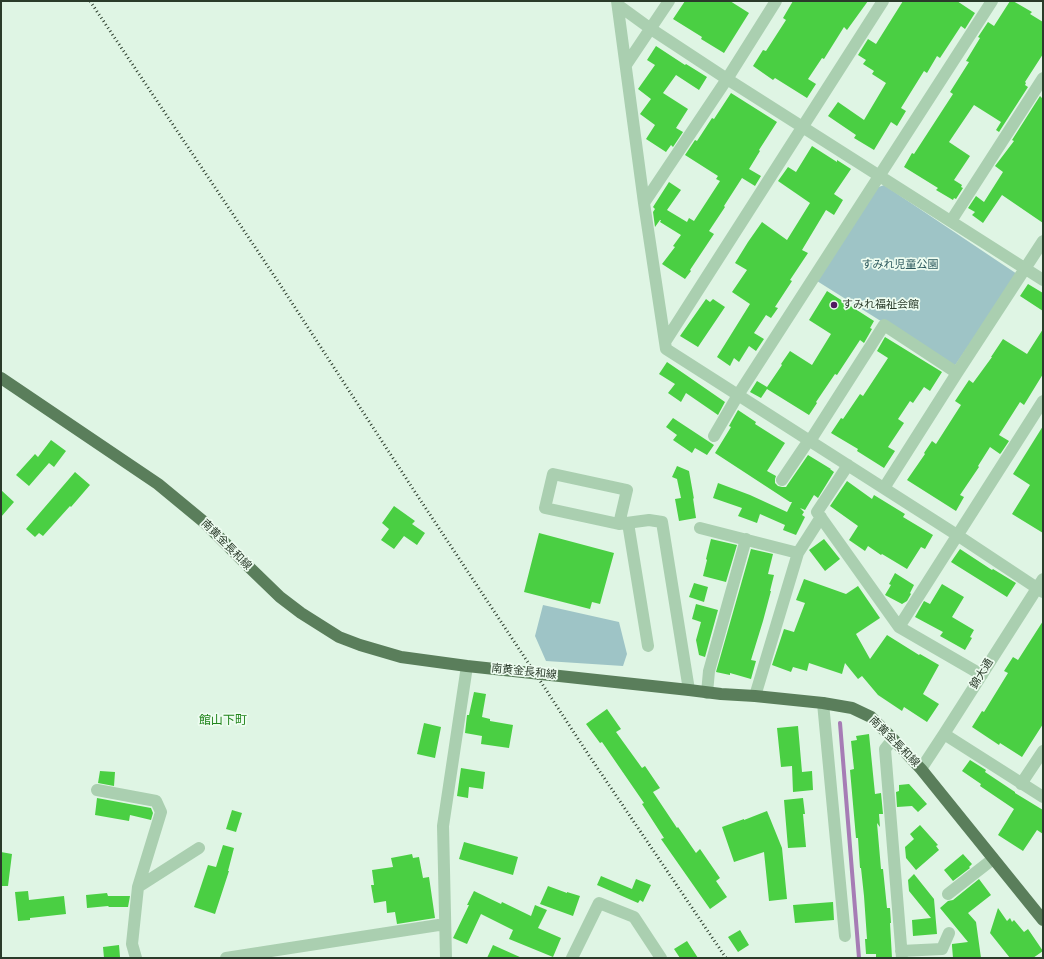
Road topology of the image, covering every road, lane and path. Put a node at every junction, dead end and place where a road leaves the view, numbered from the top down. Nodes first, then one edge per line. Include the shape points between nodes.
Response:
1 (669, 1) edge
2 (776, 1) edge
3 (883, 1) edge
4 (992, 1) edge
5 (617, 3) edge
6 (651, 29) junction
7 (626, 65) junction
8 (1043, 78) edge
9 (727, 79) junction
10 (802, 126) junction
11 (880, 176) junction
12 (644, 204) junction
13 (951, 222) junction
14 (1043, 241) edge
15 (1026, 269) junction
16 (1043, 280) edge
17 (665, 342) junction
18 (957, 373) junction
19 (1, 378) edge
20 (738, 395) junction
21 (1043, 401) edge
22 (714, 436) dead end
23 (810, 440) junction
24 (848, 465) junction
25 (782, 480) dead end
26 (884, 488) junction
27 (821, 517) junction
28 (624, 524) junction
29 (700, 528) dead end
30 (957, 535) junction
31 (746, 539) junction
32 (798, 553) junction
33 (1041, 586) edge
34 (899, 627) junction
35 (648, 646) dead end
36 (467, 666) junction
37 (982, 675) junction
38 (689, 690) junction
39 (707, 693) junction
40 (755, 696) junction
41 (823, 703) junction
42 (944, 734) junction
43 (893, 738) junction
44 (1043, 750) edge
45 (920, 769) junction
46 (1021, 784) junction
47 (97, 790) dead end
48 (1043, 797) edge
49 (199, 848) dead end
50 (993, 859) junction
51 (138, 887) junction
52 (948, 894) dead end
53 (1041, 914) edge
54 (445, 924) junction
55 (949, 933) dead end
56 (845, 936) dead end
57 (901, 954) edge
58 (136, 958) edge
59 (226, 958) edge
60 (446, 958) edge
61 (572, 958) edge
62 (661, 958) edge

1 - 6 street
2 - 9 street
3 - 10 street
4 - 11 street
5 - 6 street
5 - 7 street
6 - 7 street
6 - 9 street
7 - 12 street
8 - 13 street
9 - 10 street
9 - 12 street
10 - 11 street
10 - 17 street
11 - 13 street
11 - 20 street
12 - 17 street
13 - 15 street
14 - 15 street
15 - 16 street
15 - 18 street
17 - 20 street via 666,349
18 - 23 street via 884,325
18 - 26 street
19 - 36 main road, 南黄金長和線 via 158,484 204,522 249,568 301,614 339,637 360,645 401,657
20 - 22 street
20 - 23 street
21 - 30 street
23 - 24 street
23 - 25 street
24 - 26 street
24 - 27 street via 817,512
26 - 30 street
27 - 32 street
27 - 34 street
28 - 28 street via 545,508 552,474 627,490
28 - 35 street
28 - 38 street via 649,520 662,522
29 - 31 street
30 - 33 street
30 - 34 street
31 - 32 street
31 - 39 street via 709,671
32 - 40 street
33 - 37 street, 錦大通
34 - 37 street
36 - 38 main road, 南黄金長和線
36 - 54 street via 443,826
37 - 42 street, 錦大通
38 - 39 main road, 南黄金長和線
39 - 40 main road, 南黄金長和線
40 - 41 main road, 南黄金長和線
41 - 43 main road, 南黄金長和線 via 852,708 871,717
41 - 56 street
42 - 45 street, 錦大通
42 - 46 street
43 - 45 main road, 南黄金長和線
43 - 57 street via 885,750
44 - 46 street
45 - 50 main road, 南黄金長和線
46 - 48 street
47 - 51 street via 156,801 161,812
49 - 51 street
50 - 52 street
50 - 53 main road, 南黄金長和線
51 - 58 street via 132,944
54 - 59 street
54 - 60 street
55 - 57 street via 942,949
61 - 62 street via 599,903 634,917

